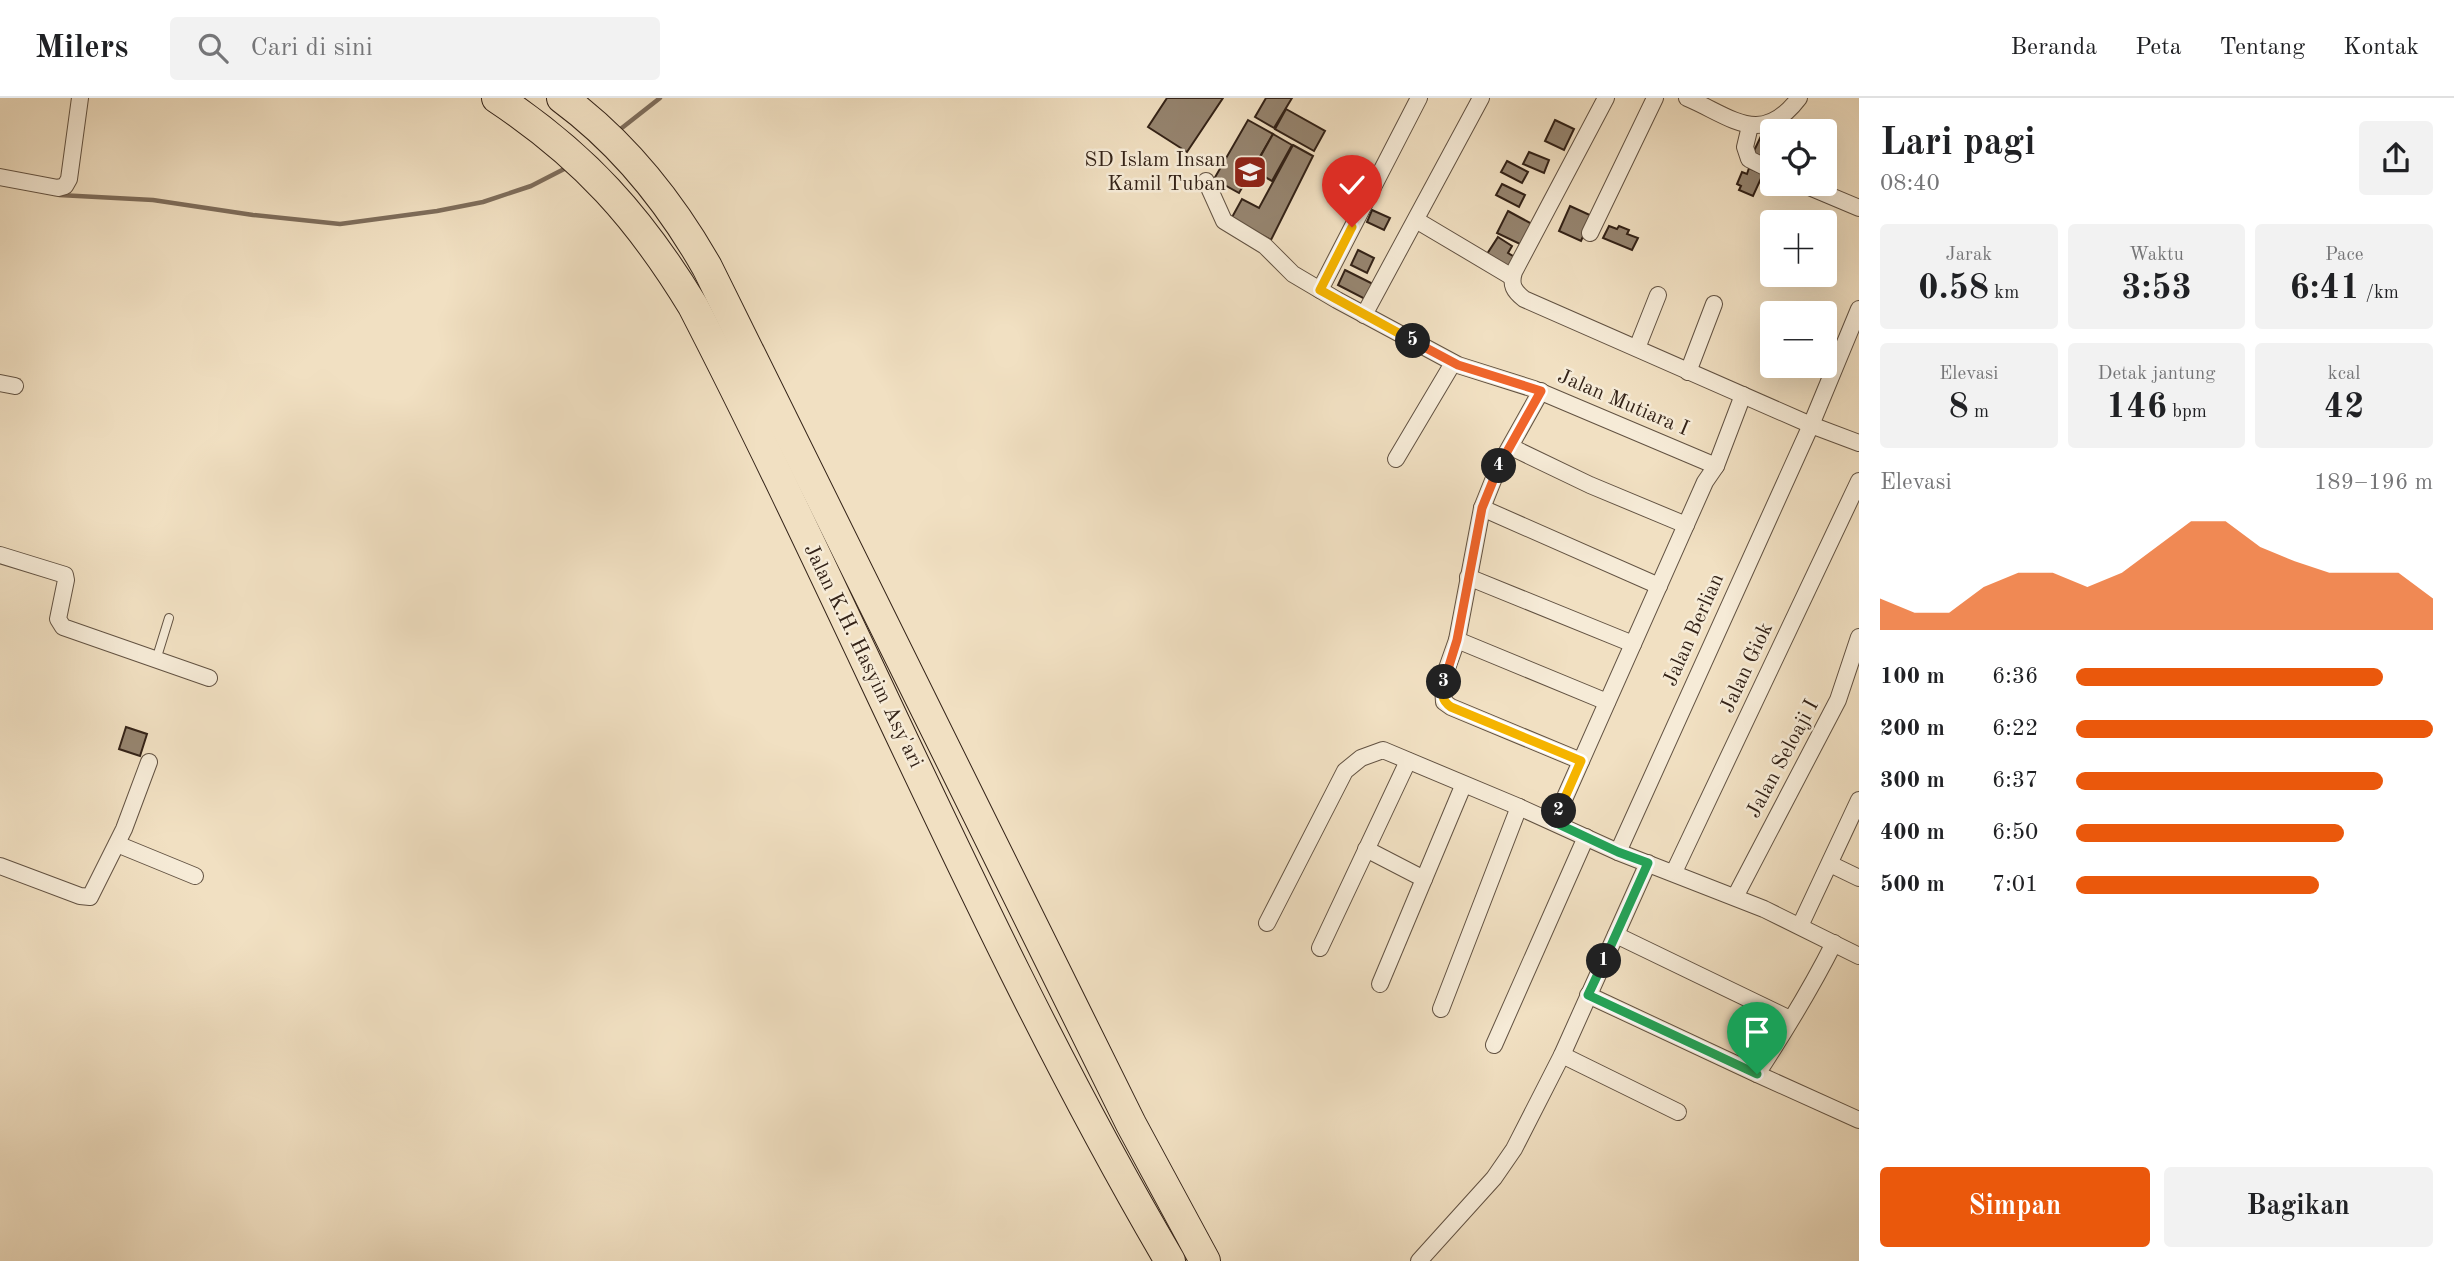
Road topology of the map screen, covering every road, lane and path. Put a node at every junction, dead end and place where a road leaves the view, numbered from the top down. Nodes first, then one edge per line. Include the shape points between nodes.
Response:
1 (80, 98) edge
2 (497, 98) edge
3 (562, 98) edge
4 (1419, 98) edge
5 (1481, 98) edge
6 (1606, 98) edge
7 (1655, 98) edge
8 (1686, 98) edge
9 (1799, 98) edge
10 (1750, 126) junction
11 (1760, 164) edge
12 (0, 177) edge
13 (1206, 181) dead end
14 (1830, 196) edge
15 (1859, 208) edge
16 (1416, 220) junction
17 (1590, 233) dead end
18 (1512, 276) junction
19 (1320, 290) junction
20 (1658, 295) dead end
21 (1713, 304) dead end
22 (1859, 309) edge
23 (1364, 315) junction
24 (1637, 348) junction
25 (1453, 363) junction
26 (1688, 372) junction
27 (1541, 391) junction
28 (1743, 395) junction
29 (1811, 425) junction
30 (1859, 443) edge
31 (1511, 447) junction
32 (1396, 459) dead end
33 (1716, 466) junction
34 (1859, 481) edge
35 (1482, 508) junction
36 (1686, 524) junction
37 (0, 555) edge
38 (1468, 577) junction
39 (1659, 586) junction
40 (169, 618) dead end
41 (1859, 636) edge
42 (1457, 640) junction
43 (1633, 644) junction
44 (156, 660) junction
45 (209, 678) dead end
46 (1607, 702) junction
47 (1408, 761) junction
48 (1581, 761) junction
49 (149, 762) dead end
50 (1464, 786) junction
51 (1519, 807) junction
52 (1857, 809) edge
53 (1554, 822) junction
54 (1586, 837) junction
55 (117, 844) junction
56 (1366, 849) junction
57 (1618, 852) junction
58 (1648, 863) junction
59 (1830, 864) junction
60 (0, 866) edge
61 (1674, 872) junction
62 (195, 876) dead end
63 (1859, 878) edge
64 (1424, 879) junction
65 (1735, 897) junction
66 (1267, 923) dead end
67 (1800, 926) junction
68 (1616, 935) junction
69 (1834, 943) junction
70 (1320, 948) dead end
71 (1859, 956) edge
72 (1380, 984) dead end
73 (1588, 995) junction
74 (1441, 1009) dead end
75 (1790, 1019) junction
76 (1494, 1045) dead end
77 (1562, 1055) junction
78 (1757, 1074) junction
79 (1678, 1112) dead end
80 (1859, 1120) edge
81 (1170, 1261) edge
82 (1205, 1261) edge
83 (1419, 1261) edge

1 - 12 street via 64,188
2 - 81 highway, Jalan K.H. Hasyim Asy'ari via 578,159 637,223 693,306 1019,980
3 - 82 highway, Jalan K.H. Hasyim Asy'ari via 638,167 707,267 1131,1124
4 - 19 street
5 - 16 street
6 - 18 street
7 - 17 street
8 - 10 street
9 - 10 street via 1779,119
10 - 11 street via 1745,147 1749,159
13 - 19 street, Jalan Mutiara I via 1224,221 1262,244 1289,271
14 - 15 street
16 - 18 street
16 - 23 street
18 - 24 street via 1516,293 1524,299
19 - 23 street, Jalan Mutiara I
20 - 24 street
21 - 26 street
22 - 29 street, Jalan Berlian
23 - 25 street, Jalan Mutiara I
24 - 26 street
25 - 27 street, Jalan Mutiara I
25 - 32 street
26 - 28 street
27 - 31 street
27 - 33 street, Jalan Mutiara I
28 - 29 street
28 - 33 street
29 - 30 street
29 - 57 street, Jalan Berlian
31 - 35 street
31 - 36 street
33 - 36 street
34 - 61 street, Jalan Giok
35 - 38 street
35 - 39 street
36 - 39 street
37 - 44 street via 65,575 58,618 63,627
38 - 42 street
38 - 43 street
39 - 43 street
40 - 44 lane
41 - 65 street, Jalan Seloaji I via 1835,707
42 - 46 street
42 - 48 street via 1445,674 1444,702
43 - 46 street
44 - 45 street
46 - 48 street
47 - 50 street
47 - 56 street
47 - 66 street via 1376,751 1345,771
48 - 53 street
49 - 55 street
50 - 51 street
50 - 64 street
51 - 53 street
51 - 74 street
52 - 59 street
53 - 54 street
54 - 57 street
54 - 76 street
55 - 60 street via 87,898
55 - 62 street
56 - 64 street
56 - 70 street
57 - 58 street
58 - 61 street
58 - 68 street
59 - 63 street
59 - 67 street
61 - 65 street
64 - 72 street
65 - 67 street
67 - 69 street
68 - 73 street
68 - 75 street
69 - 71 street
69 - 75 street
73 - 77 street
73 - 78 street
75 - 78 street
77 - 79 street
77 - 83 street via 1501,1168
78 - 80 street

